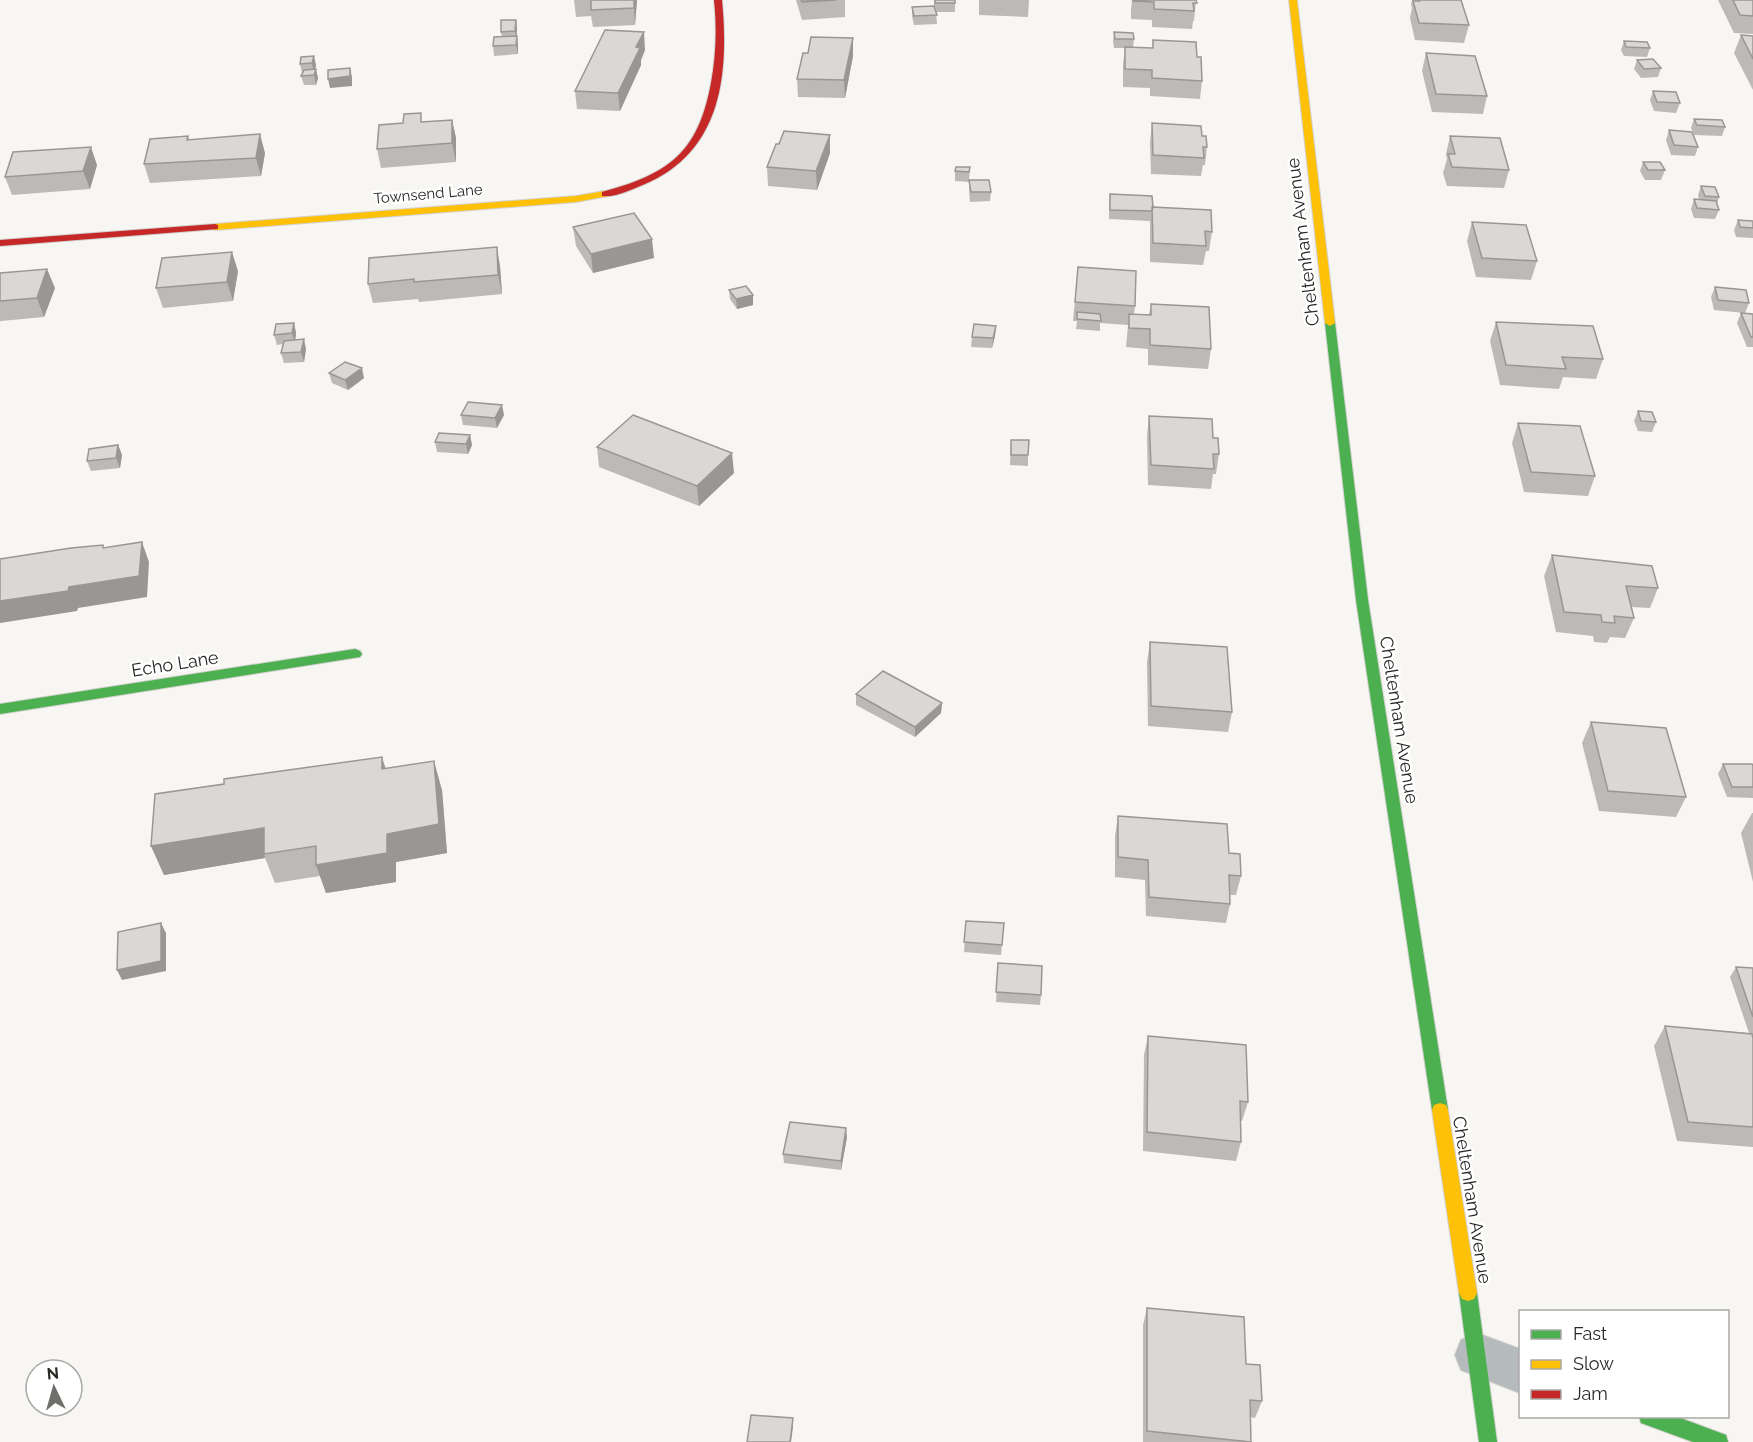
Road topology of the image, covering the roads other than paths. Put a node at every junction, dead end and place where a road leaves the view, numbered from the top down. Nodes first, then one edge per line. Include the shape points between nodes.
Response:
1 (718, 0) edge
2 (1293, 0) edge
3 (0, 243) edge
4 (354, 654) dead end
5 (0, 709) edge
6 (1477, 1355) junction
7 (1519, 1370) edge
8 (1653, 1418) edge
9 (1488, 1442) edge
10 (1719, 1442) edge

1 - 3 street, Townsend Lane via 719,61 703,131 678,160 629,188 576,199
2 - 6 street, Cheltenham Avenue via 1362,600
4 - 5 street, Echo Lane
6 - 7 street
6 - 9 street, Cheltenham Avenue
8 - 10 street

